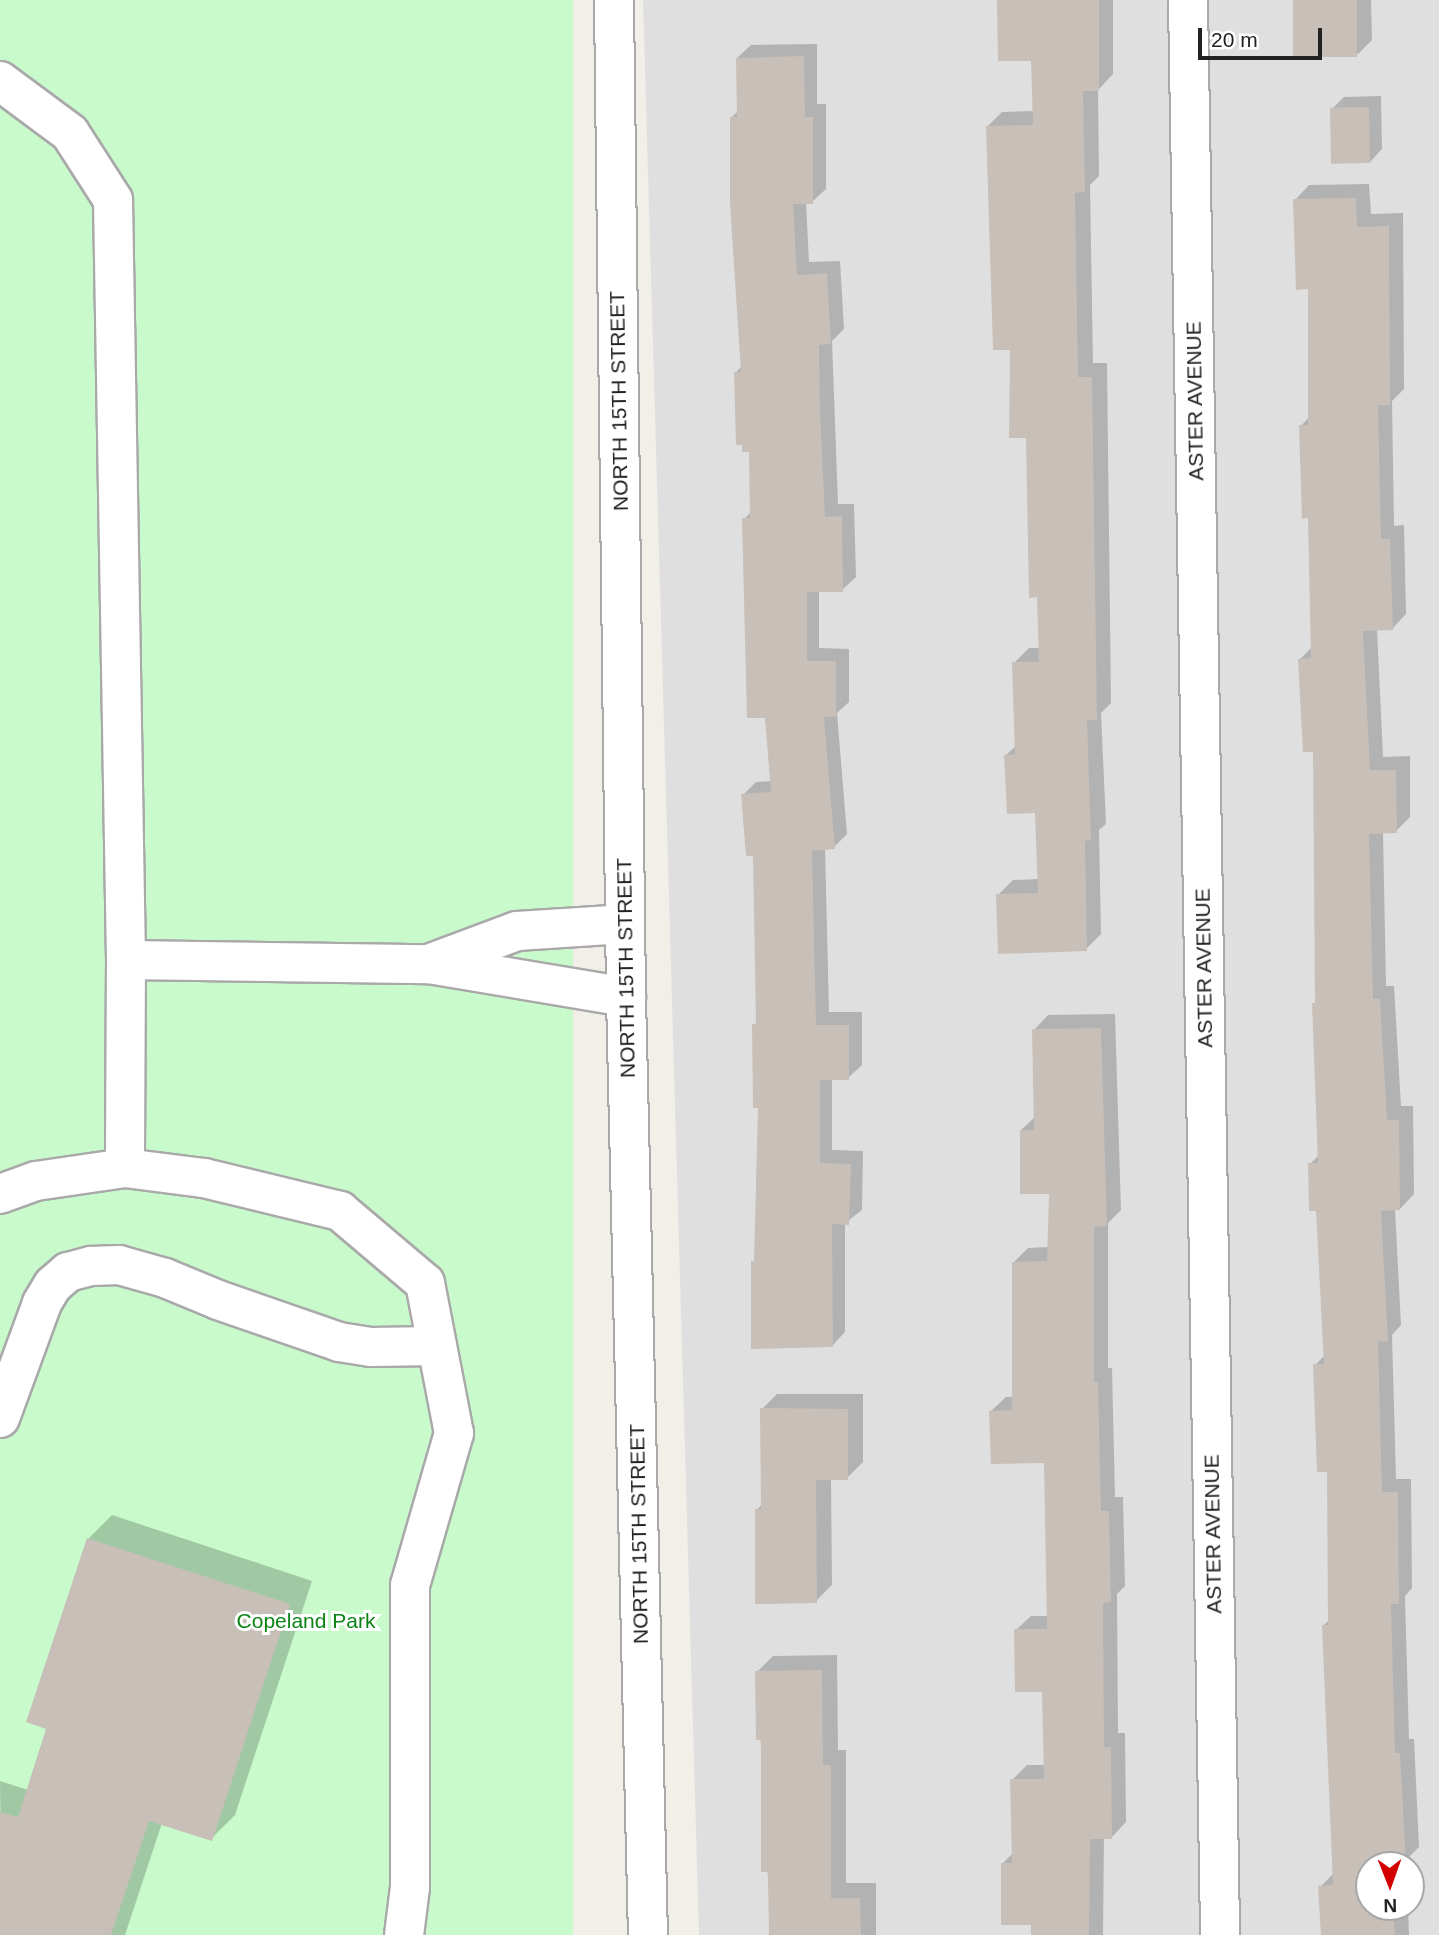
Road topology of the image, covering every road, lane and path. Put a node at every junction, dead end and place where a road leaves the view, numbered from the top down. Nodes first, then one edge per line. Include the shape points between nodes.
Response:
1 (614, 0) edge
2 (1188, 0) edge
3 (0, 81) edge
4 (625, 924) junction
5 (126, 960) junction
6 (429, 964) junction
7 (626, 997) junction
8 (125, 1168) junction
9 (0, 1194) edge
10 (437, 1346) junction
11 (0, 1419) edge
12 (404, 1935) edge
13 (648, 1935) edge
14 (1220, 1935) edge

1 - 4 street, NORTH 15TH STREET
2 - 14 street, ASTER AVENUE
3 - 5 street via 70,133 113,200
4 - 6 street via 517,931
4 - 7 street, NORTH 15TH STREET
5 - 6 street
5 - 8 street
6 - 7 street
7 - 13 street, NORTH 15TH STREET
8 - 9 street via 36,1181
8 - 10 street via 204,1178 340,1211 425,1283
10 - 11 street via 339,1342 165,1278 119,1265 91,1266 68,1272 42,1303
10 - 12 street via 454,1433 410,1585 410,1847

